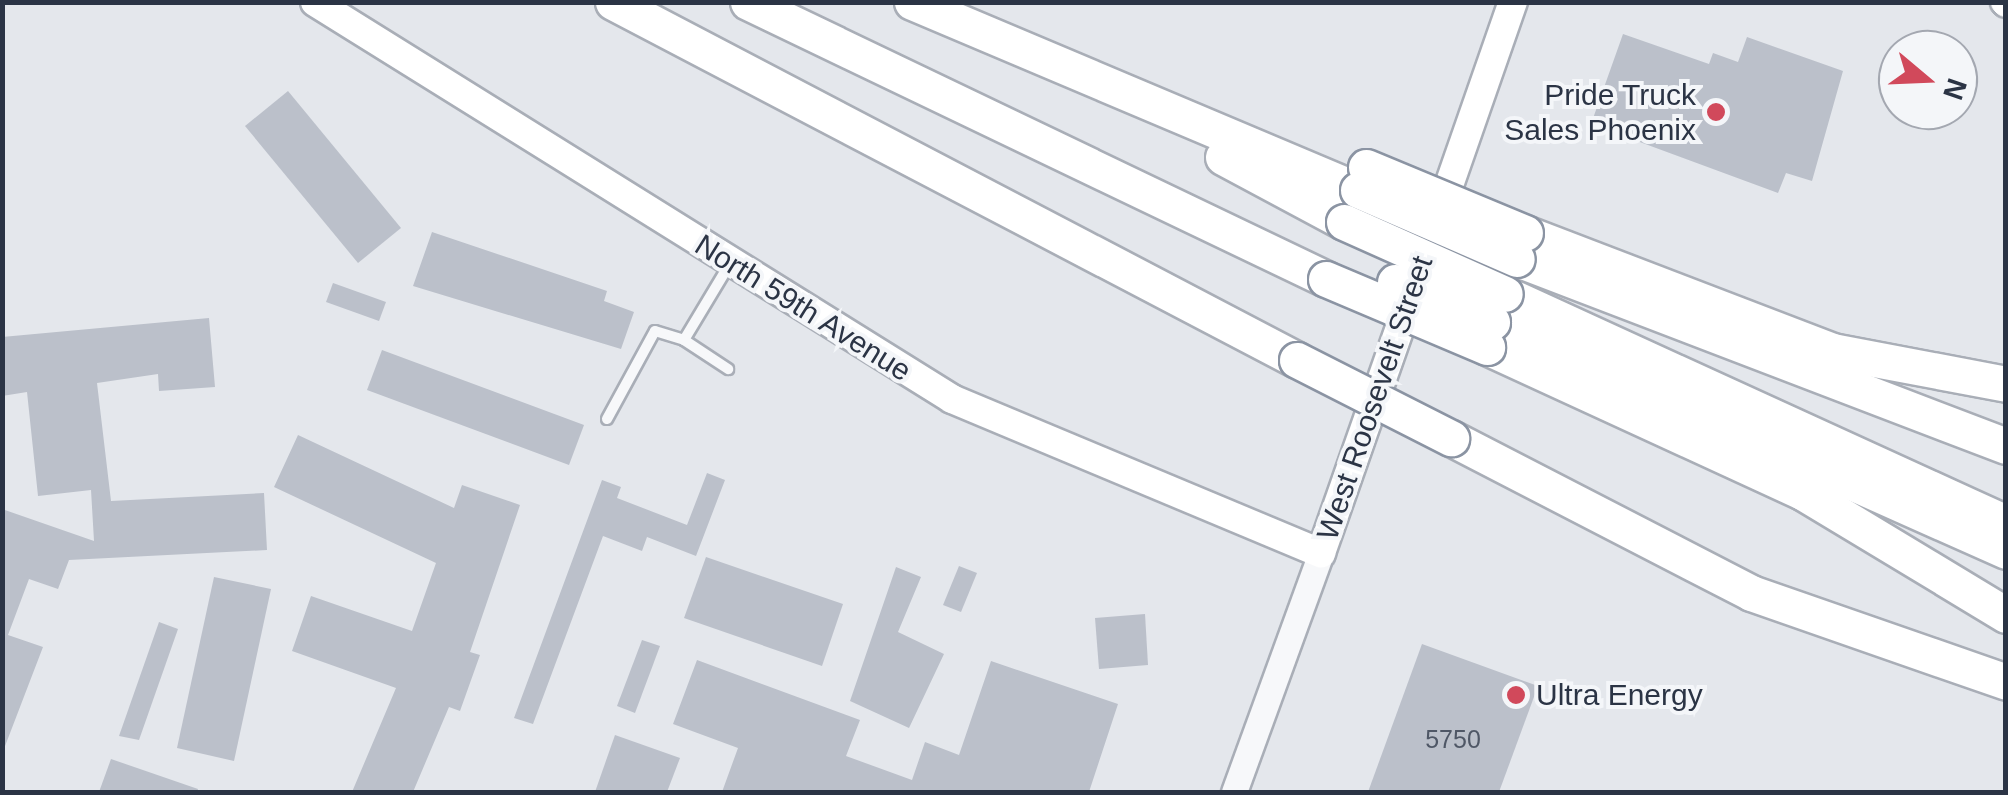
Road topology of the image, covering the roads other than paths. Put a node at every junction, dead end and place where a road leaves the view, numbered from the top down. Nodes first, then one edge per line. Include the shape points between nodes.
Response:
1 (315, 2) edge
2 (613, 2) edge
3 (748, 2) edge
4 (912, 2) edge
5 (1513, 2) edge
6 (1068, 74) junction
7 (1356, 193) junction
8 (1521, 246) junction
9 (729, 264) junction
10 (1494, 321) junction
11 (684, 340) junction
12 (728, 368) dead end
13 (2006, 384) edge
14 (607, 419) dead end
15 (2006, 446) edge
16 (2006, 523) edge
17 (2006, 551) edge
18 (1321, 553) junction
19 (2006, 615) edge
20 (2006, 682) edge
21 (1234, 792) edge

1 - 9 main road, North 59th Avenue
2 - 20 highway, bridge via 1751,593
3 - 10 highway, bridge via 1330,268
4 - 6 highway
5 - 18 main road, West Roosevelt Street
6 - 7 highway
6 - 7 highway
7 - 8 highway, bridge
7 - 10 highway, bridge
8 - 13 highway via 1832,351
8 - 15 highway
9 - 11 lane
9 - 18 main road, North 59th Avenue via 952,399
10 - 16 highway
10 - 17 highway
10 - 19 highway via 1804,492
11 - 12 lane
11 - 14 lane via 655,331
18 - 21 street, West Roosevelt Street

